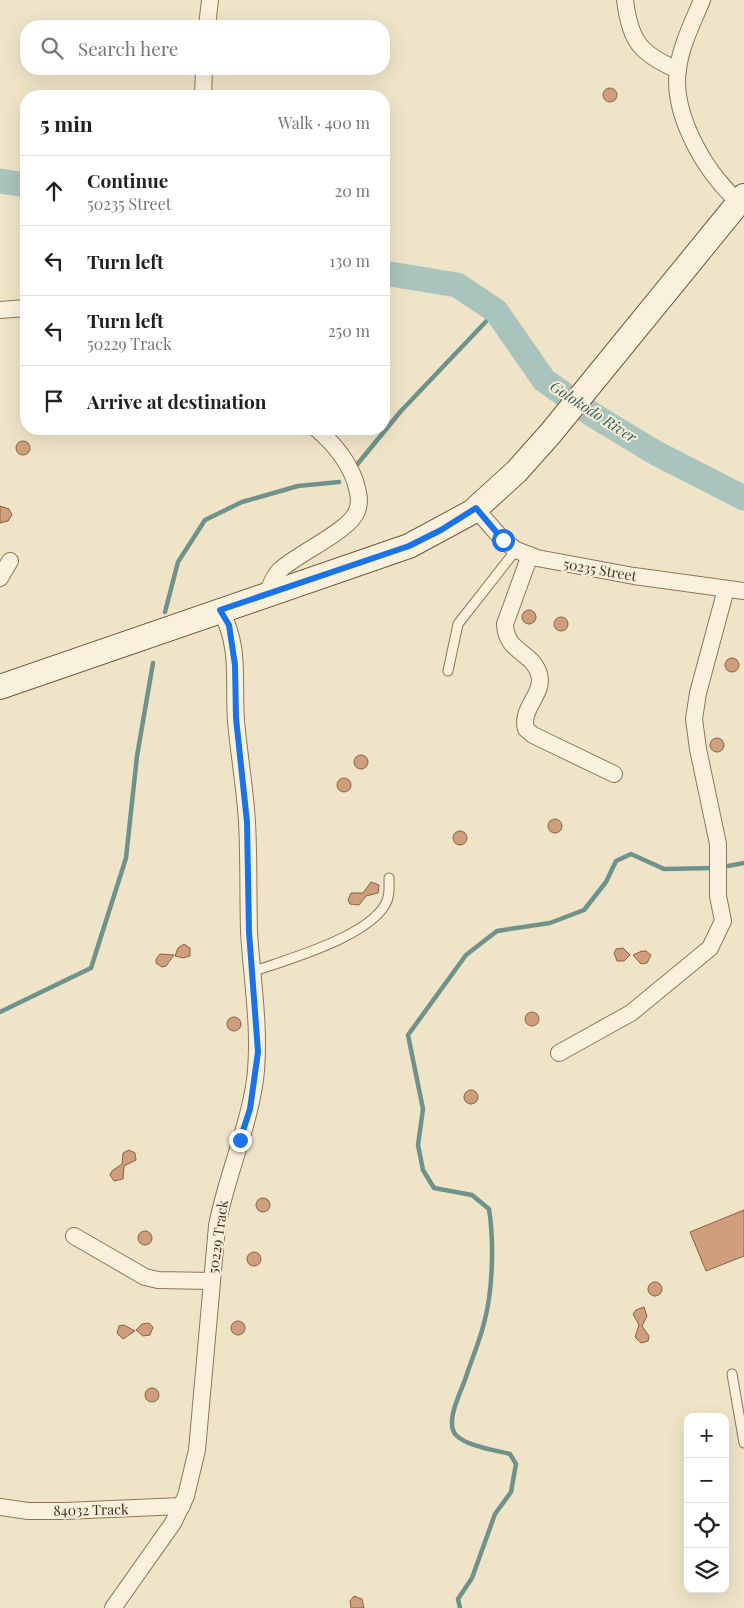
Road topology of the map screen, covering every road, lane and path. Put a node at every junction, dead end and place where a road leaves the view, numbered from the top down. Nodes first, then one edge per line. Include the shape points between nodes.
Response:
1 (210, 0) edge
2 (625, 0) edge
3 (702, 0) edge
4 (208, 20) edge
5 (678, 70) junction
6 (204, 75) edge
7 (202, 90) edge
8 (742, 201) edge
9 (20, 308) edge
10 (0, 310) edge
11 (323, 435) edge
12 (476, 508) junction
13 (523, 553) junction
14 (10, 561) dead end
15 (0, 578) edge
16 (726, 589) junction
17 (744, 591) edge
18 (267, 594) junction
19 (220, 610) junction
20 (448, 671) dead end
21 (0, 687) edge
22 (614, 774) dead end
23 (389, 878) dead end
24 (252, 972) junction
25 (559, 1053) dead end
26 (74, 1236) dead end
27 (212, 1281) junction
28 (732, 1374) dead end
29 (744, 1443) edge
30 (182, 1506) junction
31 (0, 1508) edge
32 (113, 1608) edge

1 - 4 street
2 - 5 street via 629,24 643,51 656,61
3 - 5 street
5 - 8 street via 682,113 695,145 705,164
6 - 7 street
8 - 12 street via 550,434 516,472
9 - 10 street
11 - 18 street via 339,452 353,477 360,497 357,512 346,525 280,570
12 - 13 street via 503,540
12 - 18 street via 409,546
13 - 16 street, 50235 Street via 634,576
13 - 20 lane via 458,624
13 - 22 street via 505,624 510,643 536,665 540,675 539,687 526,714 526,729 532,735
14 - 15 street
16 - 17 street, 50235 Street
16 - 25 street via 694,719 718,844 718,896 723,921 710,948 631,1013
18 - 19 street
19 - 21 street
19 - 24 street, 50229 Track via 229,625 235,665 236,718 247,822
23 - 24 lane via 385,904 375,917 356,931
24 - 27 street, 50229 Track via 258,1052 255,1080 250,1109 221,1203
26 - 27 street via 145,1277
27 - 30 street, 50229 Track via 197,1450
28 - 29 lane
30 - 31 street, 84032 Track via 64,1511
30 - 32 street, 50229 Track

